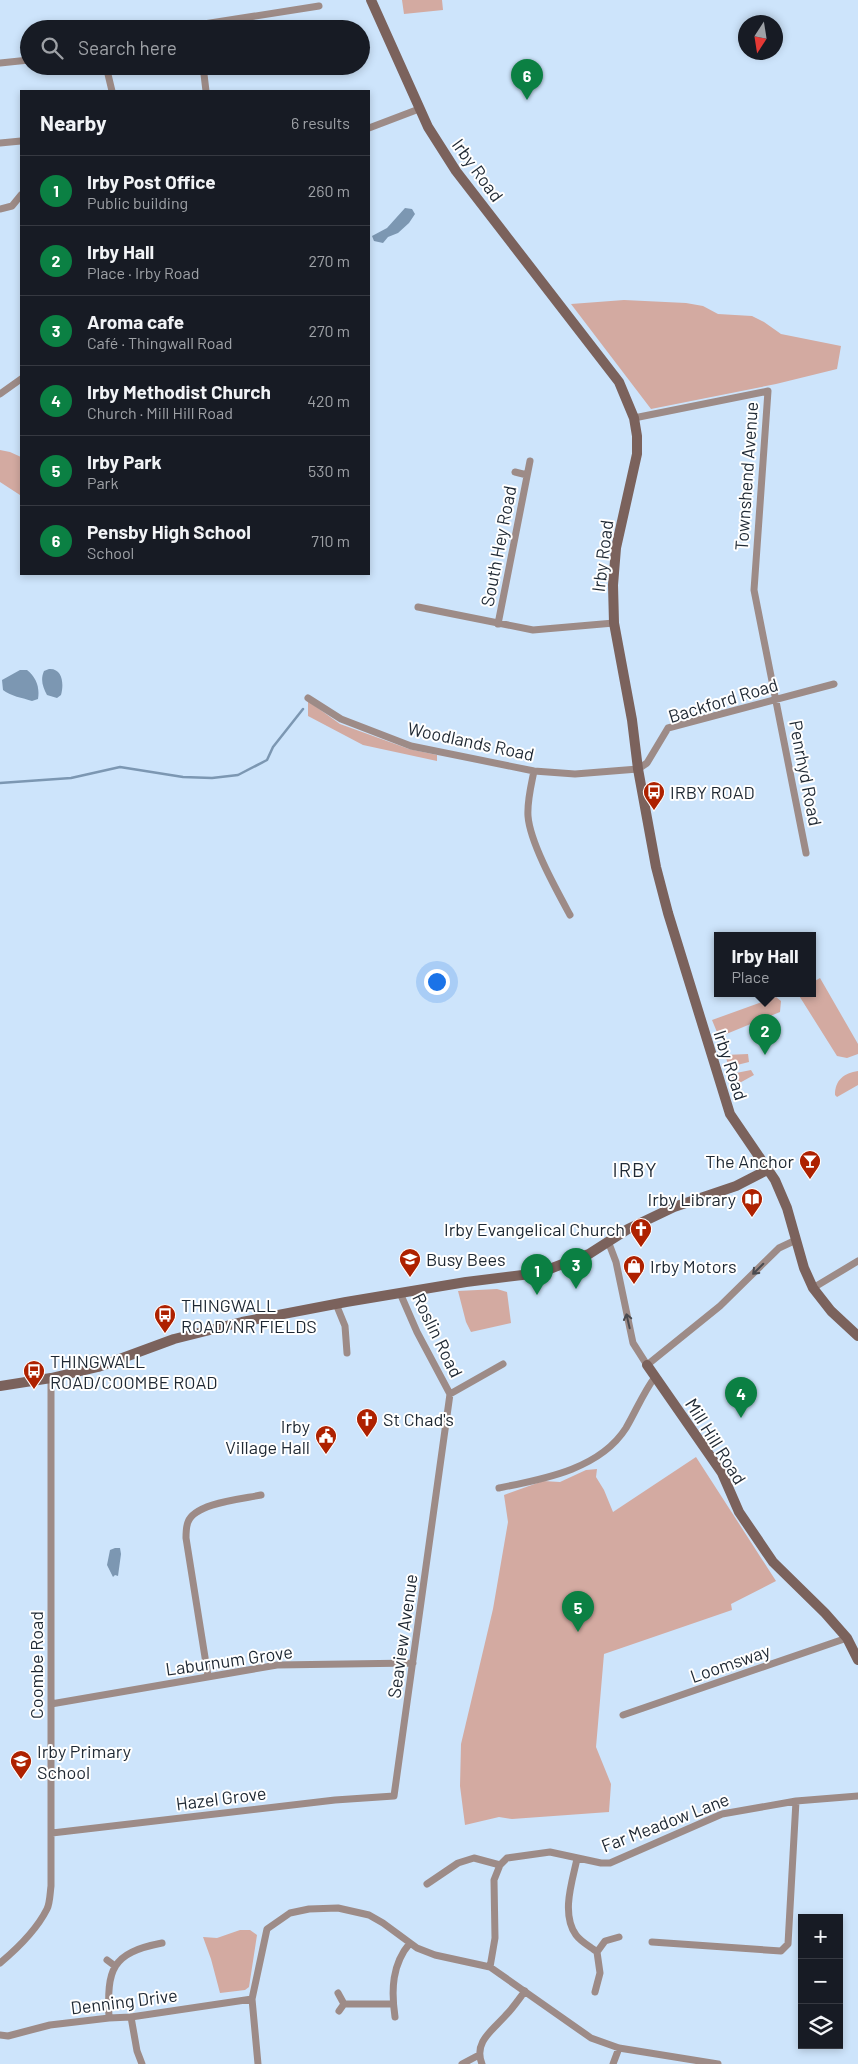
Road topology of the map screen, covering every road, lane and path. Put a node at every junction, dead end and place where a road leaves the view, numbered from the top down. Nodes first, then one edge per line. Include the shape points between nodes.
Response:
1 (371, 0) edge
2 (318, 6) dead end
3 (237, 20) edge
4 (20, 61) edge
5 (0, 63) edge
6 (108, 75) edge
7 (204, 75) edge
8 (112, 90) edge
9 (206, 90) edge
10 (420, 109) junction
11 (370, 128) edge
12 (20, 141) edge
13 (0, 142) edge
14 (20, 196) edge
15 (0, 209) edge
16 (20, 380) edge
17 (0, 394) edge
18 (634, 418) junction
19 (530, 462) dead end
20 (515, 472) dead end
21 (527, 475) junction
22 (418, 607) dead end
23 (614, 623) junction
24 (498, 624) junction
25 (834, 684) dead end
26 (308, 698) dead end
27 (777, 698) junction
28 (638, 769) junction
29 (534, 771) junction
30 (806, 853) dead end
31 (570, 915) dead end
32 (767, 1170) junction
33 (796, 1240) junction
34 (608, 1241) junction
35 (858, 1261) edge
36 (813, 1288) junction
37 (400, 1293) junction
38 (336, 1304) junction
39 (858, 1336) edge
40 (347, 1353) dead end
41 (503, 1364) dead end
42 (647, 1365) junction
43 (655, 1377) junction
44 (51, 1378) junction
45 (0, 1386) edge
46 (450, 1394) junction
47 (438, 1480) joint
48 (500, 1488) dead end
49 (260, 1495) dead end
50 (847, 1638) junction
51 (858, 1660) edge
52 (413, 1663) junction
53 (208, 1676) junction
54 (51, 1704) junction
55 (624, 1715) dead end
56 (394, 1796) joint
57 (858, 1796) edge
58 (796, 1800) junction
59 (52, 1833) junction
60 (576, 1859) junction
61 (500, 1865) junction
62 (427, 1884) dead end
63 (258, 1924) dead end
64 (267, 1929) junction
65 (619, 1937) dead end
66 (652, 1942) dead end
67 (162, 1943) dead end
68 (410, 1943) junction
69 (597, 1952) junction
70 (107, 1960) dead end
71 (0, 1963) edge
72 (114, 1966) junction
73 (490, 1967) junction
74 (526, 1991) junction
75 (595, 1992) dead end
76 (338, 1993) dead end
77 (252, 1999) junction
78 (344, 2004) junction
79 (393, 2004) junction
80 (339, 2011) dead end
81 (395, 2016) dead end
82 (131, 2017) junction
83 (109, 2018) junction
84 (0, 2034) edge
85 (619, 2048) junction
86 (479, 2055) junction
87 (142, 2064) edge
88 (258, 2064) edge
89 (462, 2064) edge
90 (482, 2064) edge
91 (613, 2064) edge
92 (718, 2064) edge

1 - 10 street, Irby Road
2 - 3 street
4 - 5 street
6 - 8 street
7 - 9 street
10 - 11 street
10 - 18 street, Irby Road via 456,171 619,382
12 - 13 street
14 - 15 street via 12,206
16 - 17 street
18 - 23 street, Irby Road via 636,454 616,548
18 - 27 street, Townshend Avenue via 768,391 754,590
19 - 21 street, South Hey Road
20 - 21 street, South Hey Road
21 - 24 street, South Hey Road
22 - 24 street
23 - 24 street via 533,630
23 - 28 street, Irby Road
25 - 27 street, Backford Road
26 - 29 street, Woodlands Road via 341,719 411,746
27 - 28 street, Backford Road via 668,728 647,762
27 - 30 street, Penrhyd Road
28 - 29 street, Woodlands Road via 574,774
28 - 32 street, Irby Road via 656,867 715,1068 730,1114
29 - 31 street via 528,818 549,876
32 - 33 street, Irby Road via 787,1208
32 - 34 street via 736,1186 674,1207
33 - 36 street, Irby Road
33 -> 42 street via 779,1248 720,1306
34 - 37 street via 589,1254 539,1272
42 -> 34 street, Mill Hill Road via 633,1343 616,1262
35 - 36 street
36 - 39 street, Irby Road
37 - 38 street
37 - 46 street, Roslin Road
38 - 40 street via 345,1326
38 - 44 street via 174,1339 98,1367
41 - 46 street
42 - 43 street, Mill Hill Road
43 - 48 street via 625,1429 594,1459 581,1466
43 - 50 street, Mill Hill Road via 722,1473 739,1512 773,1562
44 - 45 street
44 - 54 street, Coombe Road
46 - 47 street, Roslin Road
47 - 52 street, Seaview Avenue
49 - 53 street via 204,1507 188,1521 186,1538
50 - 51 street, Mill Hill Road
50 - 55 street, Loomsway
52 - 53 street, Laburnum Grove via 277,1665
52 - 56 street, Seaview Avenue
53 - 54 street, Laburnum Grove
54 - 59 street, Coombe Road
56 - 59 street, Hazel Grove
57 - 58 street, Far Meadow Lane
58 - 60 street, Far Meadow Lane via 722,1814 610,1863
58 - 66 street via 788,1944 781,1951
59 - 71 street, Coombe Road via 48,1908 22,1945
60 - 61 street, Far Meadow Lane via 550,1852 507,1858
60 - 69 street via 569,1918 576,1936
61 - 62 street via 474,1858 458,1863
61 - 73 street via 494,1880 495,1938
63 - 64 street
64 - 68 street via 290,1914 309,1909 338,1908 369,1915
64 - 77 street
65 - 69 street via 605,1941
67 - 72 street via 133,1950
68 - 73 street via 435,1955
68 - 79 street via 401,1953 396,1967
69 - 75 street via 600,1973
70 - 72 street
72 - 83 street via 108,1990
73 - 74 street
74 - 85 street via 591,2038
74 - 86 street via 484,2036
76 - 78 street
77 - 82 street, Denning Drive
77 - 88 street
78 - 79 street
78 - 80 street
79 - 81 street
82 - 83 street, Denning Drive
82 - 87 street
83 - 84 street, Denning Drive via 50,2025 8,2036
85 - 91 street
85 - 92 street
86 - 89 street
86 - 90 street

